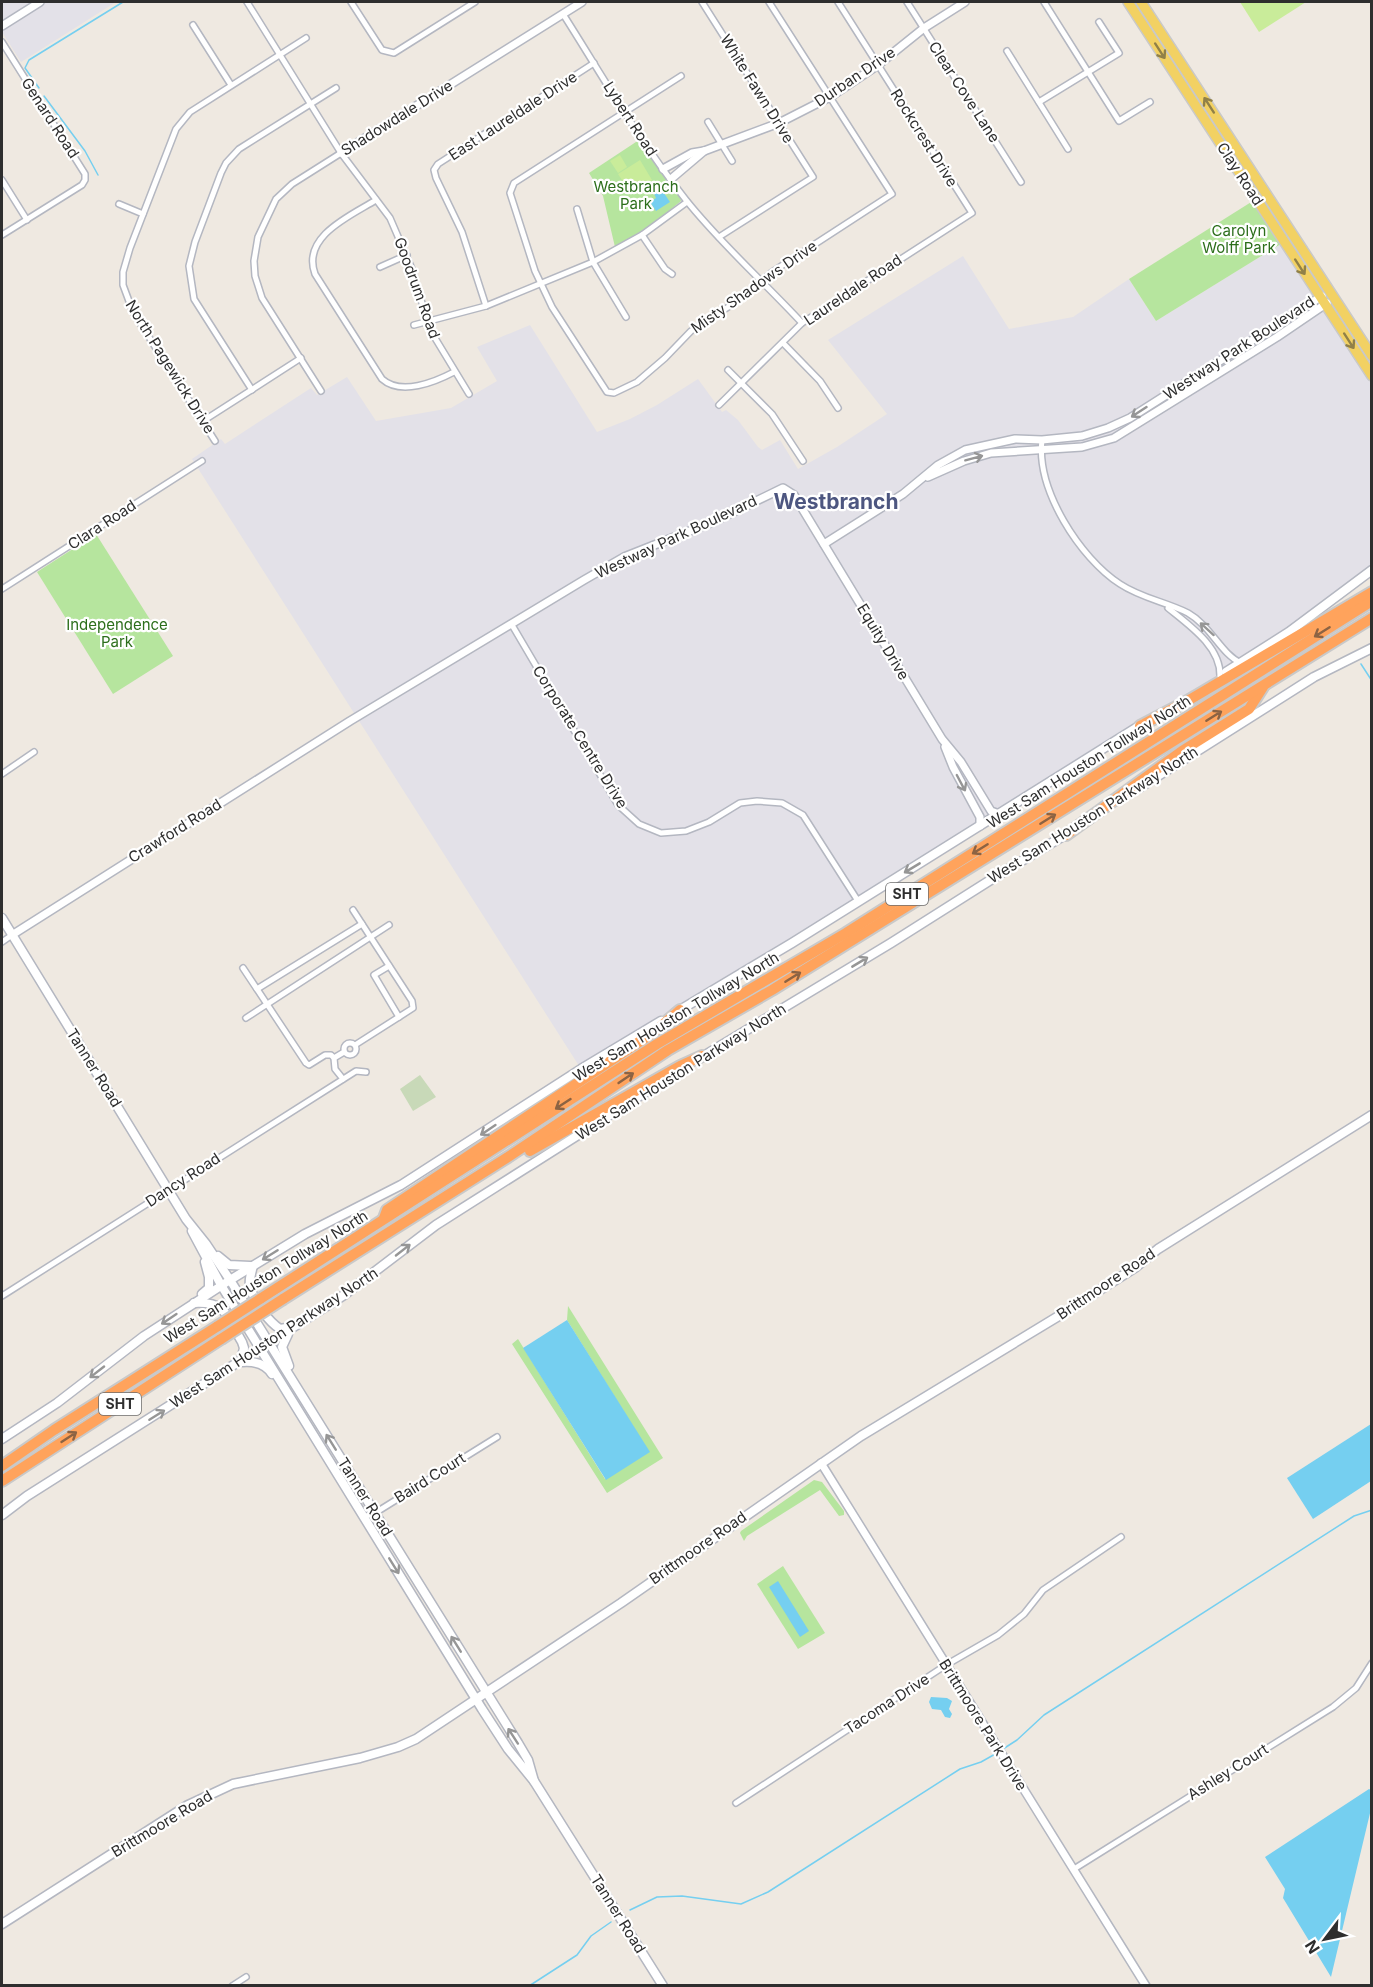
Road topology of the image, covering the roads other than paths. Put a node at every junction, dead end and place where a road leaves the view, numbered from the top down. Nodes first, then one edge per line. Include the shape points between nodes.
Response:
1 (40, 2) edge
2 (247, 2) edge
3 (351, 2) edge
4 (476, 2) edge
5 (582, 2) edge
6 (702, 2) edge
7 (769, 2) edge
8 (838, 2) edge
9 (907, 2) edge
10 (965, 2) edge
11 (1044, 2) edge
12 (1128, 2) edge
13 (1141, 2) edge
14 (563, 14) junction
15 (1099, 22) dead end
16 (193, 25) dead end
17 (2, 26) edge
18 (924, 28) junction
19 (306, 38) dead end
20 (2, 42) edge
21 (1007, 51) dead end
22 (280, 55) junction
23 (594, 63) junction
24 (878, 65) junction
25 (1183, 65) junction
26 (1173, 71) junction
27 (1088, 72) junction
28 (681, 76) dead end
29 (231, 85) junction
30 (336, 87) dead end
31 (830, 97) junction
32 (1039, 102) junction
33 (1150, 102) dead end
34 (311, 103) junction
35 (626, 112) junction
36 (708, 122) dead end
37 (779, 123) junction
38 (1224, 129) junction
39 (1215, 135) junction
40 (721, 144) junction
41 (1068, 149) dead end
42 (704, 151) junction
43 (341, 153) junction
44 (732, 162) dead end
45 (663, 169) junction
46 (670, 179) junction
47 (2, 180) edge
48 (1021, 182) dead end
49 (1262, 187) junction
50 (1253, 193) junction
51 (376, 200) junction
52 (687, 202) junction
53 (119, 204) dead end
54 (577, 209) dead end
55 (972, 213) joint
56 (143, 214) junction
57 (27, 220) junction
58 (2, 235) edge
59 (642, 235) junction
60 (719, 237) junction
61 (407, 255) junction
62 (593, 262) junction
63 (380, 267) dead end
64 (672, 274) dead end
65 (762, 281) junction
66 (541, 284) junction
67 (1332, 295) junction
68 (1319, 296) junction
69 (486, 306) junction
70 (1326, 306) junction
71 (626, 317) dead end
72 (428, 321) junction
73 (802, 323) junction
74 (414, 325) dead end
75 (783, 343) junction
76 (1371, 356) edge
77 (301, 358) junction
78 (728, 370) dead end
79 (454, 372) junction
80 (1371, 376) edge
81 (742, 383) junction
82 (252, 390) junction
83 (321, 391) dead end
84 (469, 394) dead end
85 (719, 405) dead end
86 (838, 408) dead end
87 (203, 422) junction
88 (1042, 440) junction
89 (215, 441) dead end
90 (1041, 450) junction
91 (202, 461) dead end
92 (803, 461) dead end
93 (920, 481) junction
94 (824, 544) junction
95 (1371, 570) edge
96 (2, 589) edge
97 (1371, 592) edge
98 (1371, 601) edge
99 (1164, 605) junction
100 (1371, 618) edge
101 (512, 625) junction
102 (1371, 648) edge
103 (1241, 663) junction
104 (1220, 676) junction
105 (1265, 684) junction
106 (350, 721) joint
107 (1140, 726) junction
108 (942, 740) junction
109 (34, 752) dead end
110 (2, 774) edge
111 (999, 814) junction
112 (980, 826) junction
113 (1066, 835) junction
114 (858, 901) junction
115 (353, 910) dead end
116 (2, 918) edge
117 (362, 924) junction
118 (389, 925) dead end
119 (12, 935) junction
120 (370, 937) junction
121 (2, 942) edge
122 (389, 966) junction
123 (243, 968) dead end
124 (257, 989) junction
125 (267, 1004) junction
126 (680, 1010) junction
127 (399, 1017) junction
128 (246, 1018) dead end
129 (702, 1056) junction
130 (334, 1058) junction
131 (366, 1072) dead end
132 (343, 1079) junction
133 (1371, 1115) edge
134 (508, 1157) junction
135 (168, 1189) junction
136 (383, 1221) junction
137 (203, 1245) junction
138 (253, 1266) junction
139 (230, 1280) junction
140 (221, 1285) junction
141 (2, 1296) edge
142 (194, 1303) junction
143 (295, 1326) junction
144 (269, 1343) junction
145 (261, 1349) junction
146 (241, 1362) junction
147 (287, 1392) junction
148 (307, 1404) junction
149 (497, 1437) dead end
150 (2, 1439) edge
151 (39, 1440) junction
152 (2, 1461) edge
153 (821, 1463) junction
154 (2, 1466) edge
155 (2, 1481) edge
156 (375, 1513) junction
157 (2, 1515) edge
158 (363, 1516) junction
159 (1121, 1537) dead end
160 (1371, 1664) edge
161 (946, 1665) junction
162 (487, 1693) junction
163 (478, 1699) junction
164 (534, 1780) junction
165 (735, 1803) dead end
166 (1074, 1869) junction
167 (2, 1924) edge
168 (246, 1977) dead end
169 (232, 1986) edge
170 (663, 1986) edge
171 (1146, 1986) edge

1 - 17 street
2 - 22 street, Goodrum Road
3 - 4 street via 379,47 394,53
5 - 14 street, Shadowdale Drive
6 - 37 street, White Fawn Drive
7 - 31 street
8 - 24 street, Rockcrest Drive
9 - 18 street, Clear Cove Lane
10 - 18 street, Durban Drive
11 - 27 street
12 -> 26 main road, Clay Road
13 - 25 main road, Clay Road
14 - 23 street, Lybert Road
14 - 43 street, Shadowdale Drive
15 - 27 street via 1119,53
16 - 29 street
18 - 24 street, Durban Drive
18 - 48 street, Clear Cove Lane
19 - 22 street
20 - 57 street, Genard Road via 85,174 82,185
21 - 32 street
22 - 29 street
22 - 34 street, Goodrum Road
23 - 35 street, Lybert Road
23 - 69 street, East Laureldale Drive via 434,170 468,249
24 - 31 street, Durban Drive
24 - 55 street, Rockcrest Drive
25 - 26 main road
38 -> 25 main road, Clay Road
26 - 39 main road, Clay Road
27 - 32 street
27 - 33 street via 1119,121
28 - 35 street
29 - 56 street via 190,112 176,129
30 - 34 street
31 - 37 street, Durban Drive
31 - 65 street, Misty Shadows Drive via 892,194
32 - 41 street
34 - 43 street, Goodrum Road
34 - 82 street via 231,157 221,173 190,258 194,299
35 - 45 street, Lybert Road
35 - 66 street via 510,188
36 - 40 street
37 - 40 street, Durban Drive
37 - 60 street, White Fawn Drive via 813,177
38 - 39 main road
38 - 49 main road, Clay Road
39 - 50 main road, Clay Road
40 - 42 street, Durban Drive
40 - 44 street
42 - 45 street, Durban Drive
42 - 46 street, Durban Drive
43 - 51 street, Goodrum Road
43 - 77 street, Shadowdale Drive via 292,184 276,199 264,220 255,250 255,276 262,298
45 - 46 street, Lybert Road
46 - 52 street, Lybert Road
47 - 57 street
49 - 50 main road
49 - 67 main road, Clay Road
50 -> 68 main road, Clay Road
51 - 61 street, Goodrum Road via 390,218
51 - 79 street via 323,235 312,260 315,274 388,385 400,387 432,381
52 - 59 street
52 - 60 street, Lybert Road
53 - 56 street
54 - 62 street
55 - 73 street, Laureldale Road
56 - 87 street, North Pagewick Drive via 126,259 125,292 133,312
57 - 58 street
59 - 62 street
59 - 64 street
60 - 65 street, Lybert Road
61 - 63 street
61 - 72 street, Goodrum Road
62 - 66 street
62 - 71 street
65 - 66 street, Misty Shadows Drive via 736,303 691,331 651,371 614,393 608,392 596,377
65 - 73 street, Lybert Road
66 - 69 street
67 - 68 street, Westway Park Boulevard
67 - 70 street, Westway Park Boulevard
67 - 76 main road, Clay Road
68 - 70 main road, Clay Road
68 -> 88 street, Westway Park Boulevard via 1130,418 1082,436
69 - 72 street
70 -> 80 main road, Clay Road
70 - 90 street, Westway Park Boulevard via 1114,438 1082,447
72 - 74 street
72 - 79 street, Goodrum Road
73 - 75 street, Laureldale Road
75 - 81 street, Laureldale Road
75 - 86 street via 820,381
77 - 82 street
77 - 83 street
78 - 81 street
79 - 84 street, Goodrum Road
81 - 85 street, Laureldale Road
81 - 92 street via 772,414
82 - 87 street
87 - 89 street, North Pagewick Drive
88 - 90 street
88 - 93 street, Westway Park Boulevard via 1015,439 965,450
93 -> 90 street, Westway Park Boulevard via 963,460 991,453
90 - 99 street via 1048,492 1090,559 1121,585
91 - 96 street, Clara Road
93 - 94 street, Westway Park Boulevard
94 - 101 street, Westway Park Boulevard via 794,495 783,488 694,531 624,557
94 - 108 street, Equity Drive
95 - 103 main road
97 - 107 highway
98 -> 136 highway, West Sam Houston Tollway North / SHT via 838,938 642,1053
103 -> 99 street via 1231,658 1209,629 1188,614
99 - 104 street via 1208,645 1221,664
100 - 105 highway, West Sam Houston Tollway North / SHT
101 - 106 street, Westway Park Boulevard
101 - 114 street, Corporate Centre Drive via 618,805 639,824 661,833 686,831 740,803 782,803 803,815
102 - 113 main road, West Sam Houston Parkway North via 1267,705
103 - 104 main road
104 - 107 main road
105 - 113 highway via 1249,709 1182,751
134 -> 105 highway, West Sam Houston Tollway North / SHT via 668,1050 772,990
106 - 119 street, Crawford Road
107 - 111 main road
108 - 111 street, Equity Drive via 961,762 991,811
108 -> 112 street, Equity Drive via 981,817
109 - 110 street
111 - 112 main road
112 -> 114 main road
129 -> 113 main road, West Sam Houston Parkway North
114 - 126 main road
115 - 117 street
116 - 119 main road, Tanner Road
117 - 120 street
117 - 124 street
118 - 120 street
119 - 121 street, Crawford Road
119 - 135 main road, Tanner Road
120 - 122 street
120 - 125 street
122 - 127 street via 412,1001 413,1008
122 - 127 street via 374,975
123 - 124 street
124 - 125 street
125 - 128 street
125 - 130 street via 306,1063 309,1065 325,1055
126 - 136 highway via 654,1032 387,1210
126 -> 138 main road via 401,1185 305,1234
127 - 130 street via 355,1045 345,1044 345,1052
129 - 134 highway via 514,1159
143 -> 129 main road, West Sam Houston Parkway North via 344,1295 436,1226
130 - 132 street via 335,1069
131 - 132 street, Dancy Road via 356,1071
132 - 135 street, Dancy Road
133 - 153 main road, Brittmoore Road via 1137,1267
155 -> 134 highway, West Sam Houston Tollway North / SHT, bridge
135 - 137 main road, Tanner Road
135 - 141 street, Dancy Road
136 - 151 highway, West Sam Houston Tollway North / SHT, bridge
137 - 138 main road via 229,1265
137 - 139 main road, Tanner Road
137 - 140 main road, Tanner Road
137 - 142 main road via 209,1288
138 - 139 main road
138 - 143 main road via 250,1289 271,1323 280,1329
139 - 140 main road
139 - 144 main road, Tanner Road
140 - 142 main road
140 - 145 main road, Tanner Road
142 - 146 main road via 210,1302 222,1307 242,1342
142 -> 150 main road
143 - 144 main road, West Sam Houston Parkway North
143 - 148 main road via 286,1336 283,1352
144 - 145 main road, West Sam Houston Parkway North
144 - 148 main road, Tanner Road
145 - 146 main road, West Sam Houston Parkway North
145 - 147 main road, Tanner Road
146 - 147 main road via 259,1362
157 -> 146 main road, West Sam Houston Parkway North
147 - 158 main road, Tanner Road
156 -> 148 main road, Tanner Road
149 - 156 street, Baird Court
151 - 152 highway, SHT
151 - 154 highway, West Sam Houston Tollway North / SHT
153 - 161 street, Brittmoore Park Drive
153 - 162 main road, Brittmoore Road
156 - 158 street, Baird Court
162 -> 156 main road, Tanner Road
158 -> 163 main road, Tanner Road
159 - 161 street, Tacoma Drive via 1043,1590 1009,1627
160 - 166 street, Ashley Court via 1356,1688 1334,1707
161 - 165 street, Tacoma Drive
161 - 166 street, Brittmoore Park Drive
162 - 163 main road, Brittmoore Road
164 -> 162 main road, Tanner Road via 528,1760
163 - 164 main road, Tanner Road via 508,1749
163 - 167 main road, Brittmoore Road via 398,1747 233,1784 211,1793
164 - 170 main road, Tanner Road
166 - 171 street, Brittmoore Park Drive
168 - 169 street

